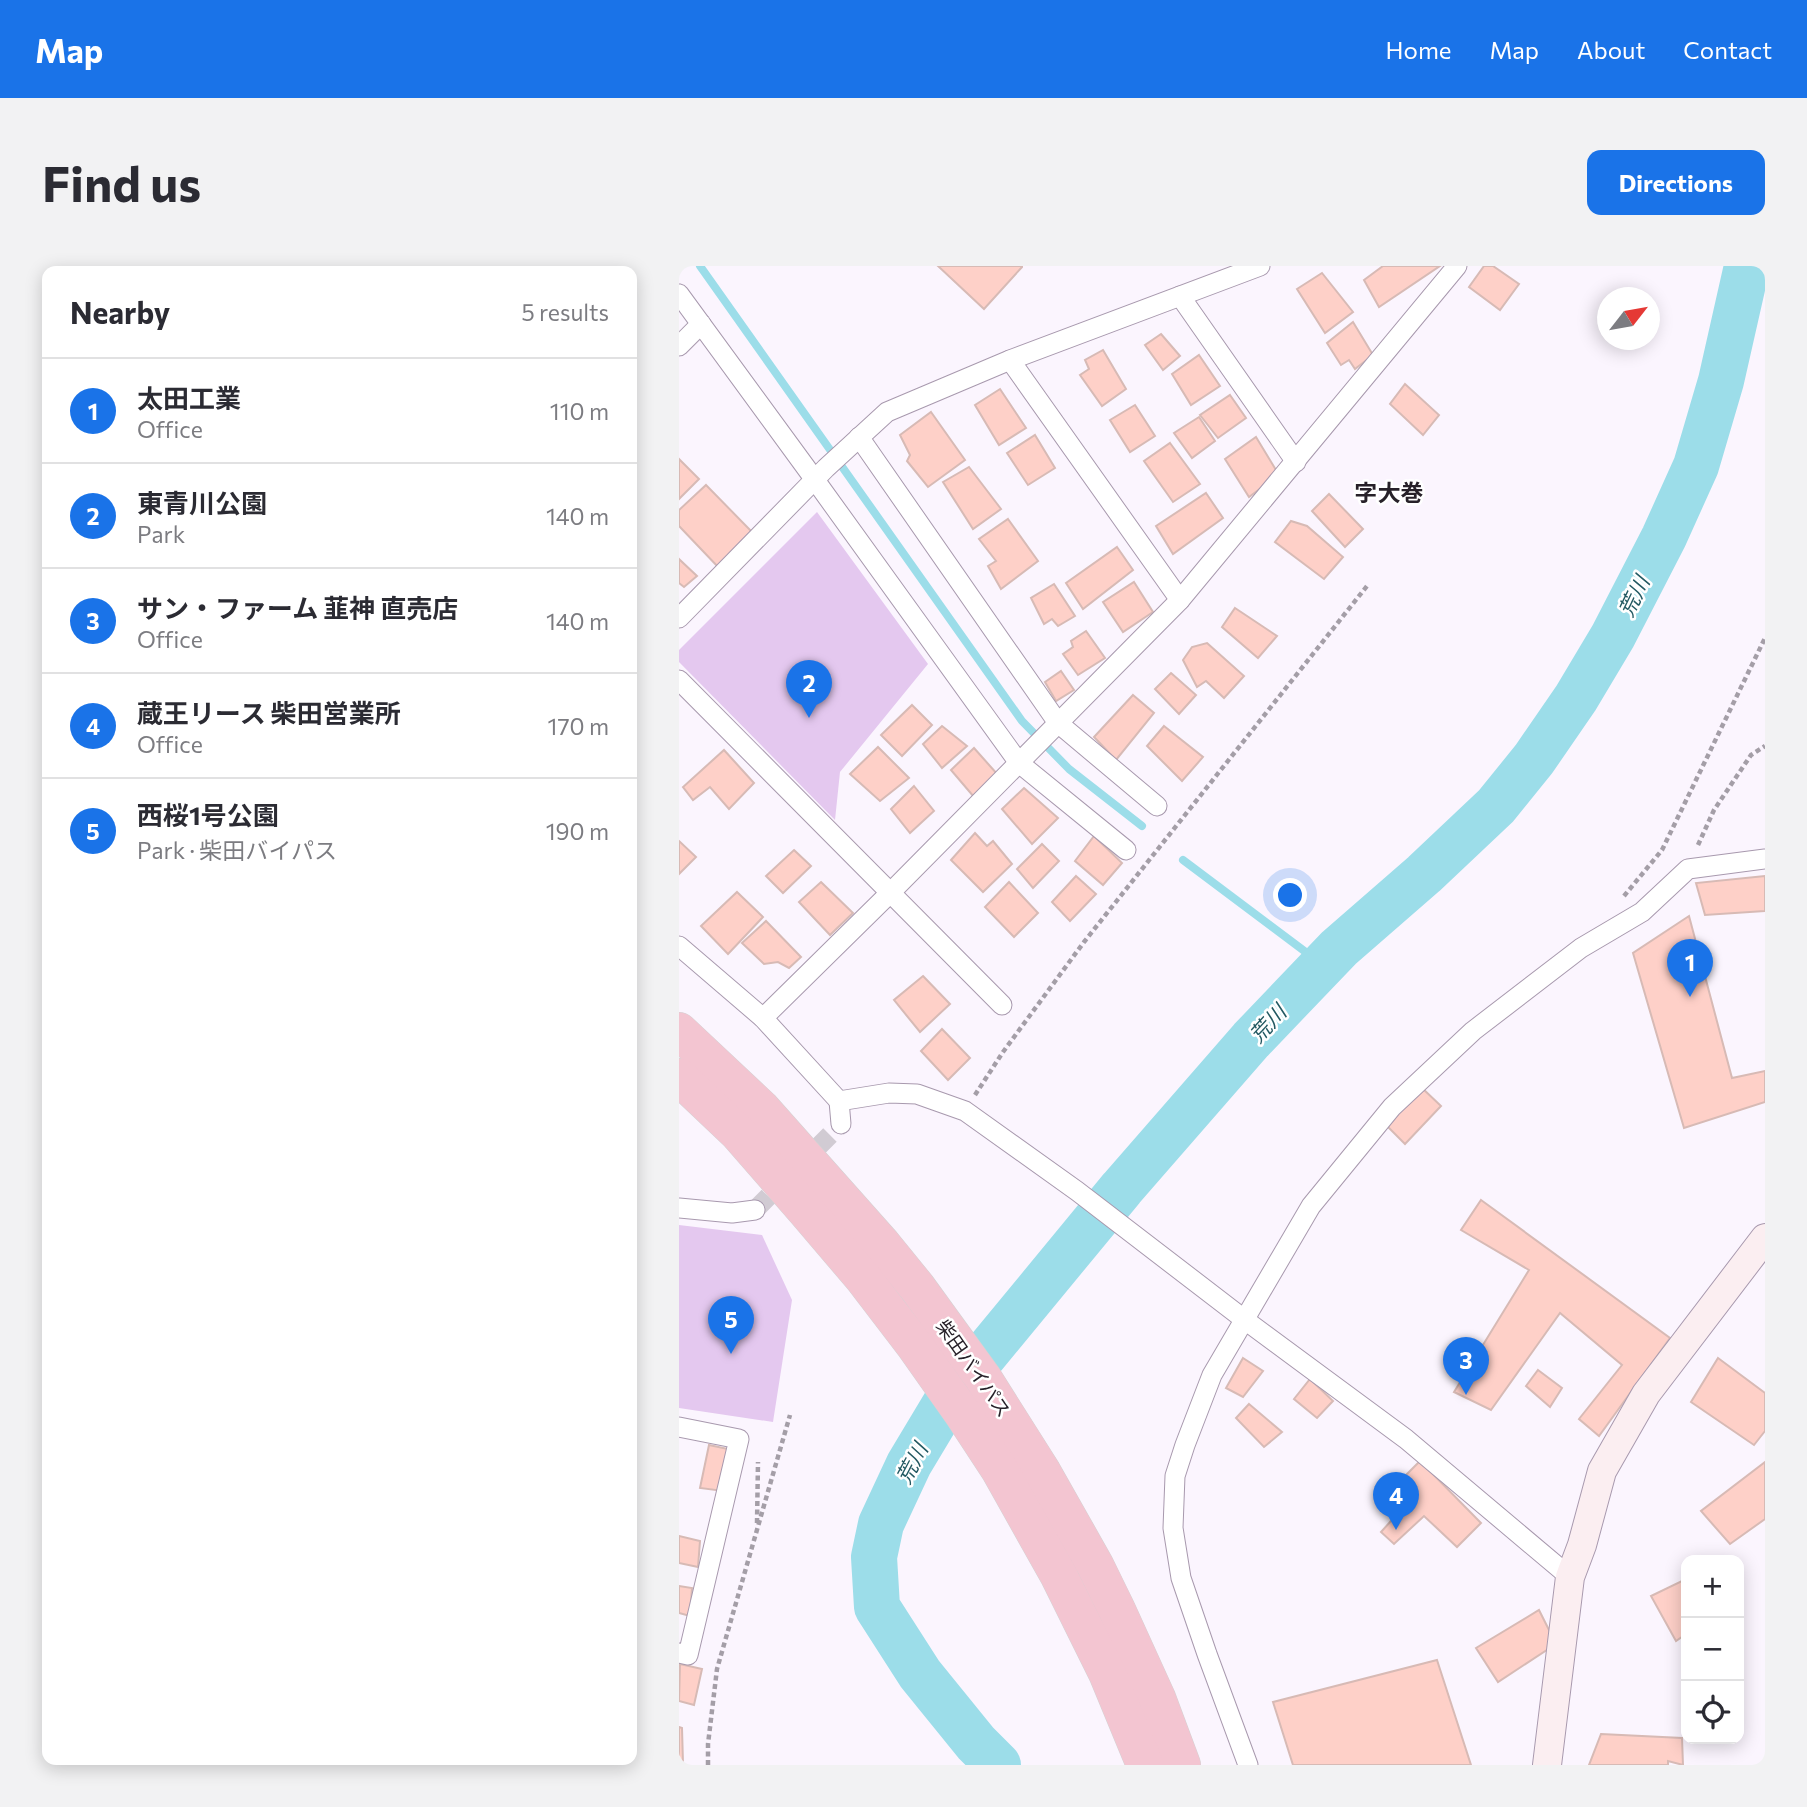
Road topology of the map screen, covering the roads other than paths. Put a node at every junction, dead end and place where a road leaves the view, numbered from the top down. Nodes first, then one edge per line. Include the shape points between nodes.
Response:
1 (1260, 266) edge
2 (1457, 266) edge
3 (679, 294) edge
4 (1180, 296) junction
5 (701, 324) junction
6 (679, 346) edge
7 (1010, 360) junction
8 (855, 441) junction
9 (1296, 462) junction
10 (821, 474) junction
11 (1180, 600) junction
12 (679, 618) edge
13 (679, 680) edge
14 (1054, 727) junction
15 (1023, 759) junction
16 (1157, 806) dead end
17 (1126, 850) dead end
18 (1765, 859) edge
19 (891, 892) junction
20 (679, 946) edge
21 (1002, 1005) dead end
22 (763, 1018) junction
23 (679, 1031) edge
24 (679, 1077) edge
25 (839, 1101) junction
26 (841, 1124) dead end
27 (679, 1208) edge
28 (755, 1210) tunnel mouth
29 (1765, 1238) edge
30 (1245, 1320) junction
31 (679, 1427) edge
32 (1570, 1577) junction
33 (679, 1653) edge
34 (1145, 1765) edge
35 (1182, 1765) edge
36 (1248, 1765) edge
37 (1547, 1765) edge

1 - 4 street
2 - 9 street
3 - 5 street
4 - 7 street
4 - 9 street
5 - 6 street
5 - 10 street
7 - 8 street via 887,412
7 - 11 street
8 - 10 street
8 - 14 street
9 - 11 street
10 - 12 street
10 - 15 street
11 - 14 street
13 - 19 street
14 - 15 street
14 - 16 street
15 - 17 street
15 - 19 street
18 - 30 street via 1688,869 1642,912 1581,948 1473,1031 1392,1107 1311,1206
19 - 21 street
19 - 22 street
20 - 22 street
22 - 25 street
23 - 35 highway, 柴田バイパス via 761,1108 882,1244 982,1378 1095,1565 1157,1698
24 - 34 highway, 柴田バイパス via 738,1133 863,1278 963,1414 1024,1511 1084,1624
25 - 26 street
25 - 30 street via 916,1094 965,1111
27 - 28 street via 733,1213
29 - 32 street via 1646,1394 1608,1460
30 - 32 street via 1406,1439
30 - 36 street via 1212,1375 1185,1445 1175,1476 1173,1528 1181,1578
31 - 33 street via 739,1439 688,1655
32 - 37 street

